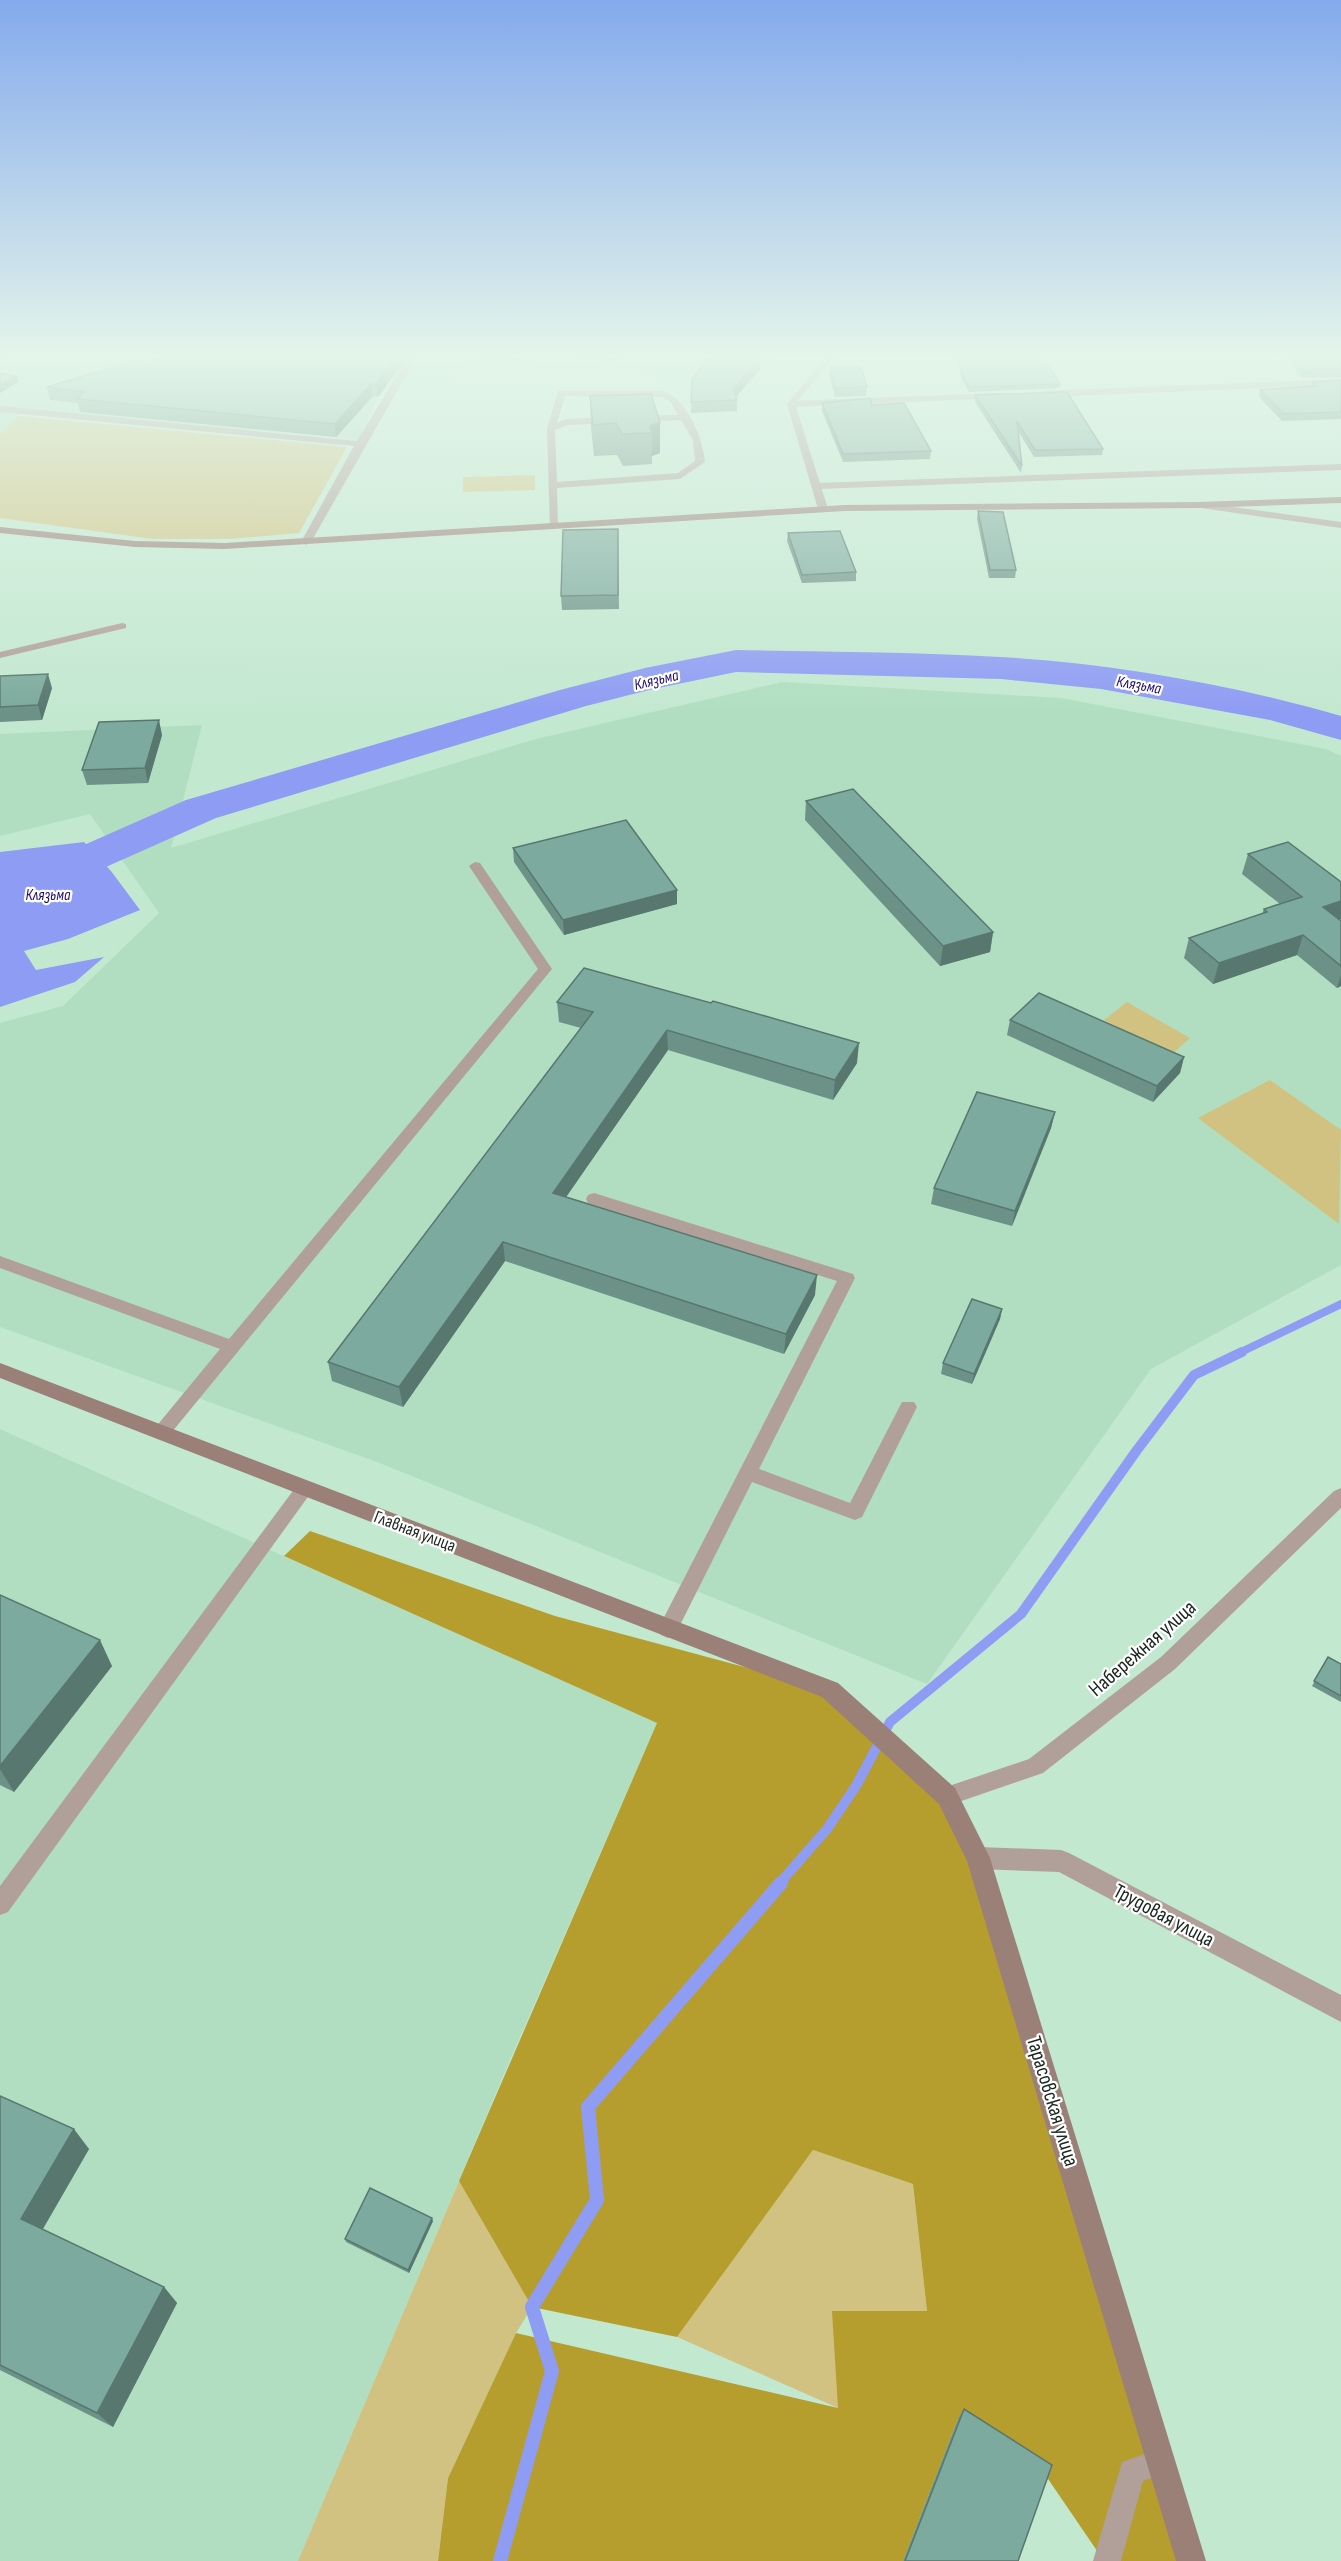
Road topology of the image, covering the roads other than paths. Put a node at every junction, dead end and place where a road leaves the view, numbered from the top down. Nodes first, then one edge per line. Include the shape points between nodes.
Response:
1 (344, 473) edge
2 (553, 473) edge
3 (685, 473) edge
4 (814, 473) edge
5 (1189, 473) edge
6 (554, 485) junction
7 (818, 486) junction
8 (1341, 500) edge
9 (1198, 505) junction
10 (823, 509) junction
11 (1341, 526) edge
12 (551, 528) junction
13 (0, 530) edge
14 (548, 540) dead end
15 (306, 542) junction
16 (122, 626) dead end
17 (0, 655) edge
18 (475, 866) dead end
19 (594, 1199) dead end
20 (0, 1262) edge
21 (233, 1347) junction
22 (0, 1370) edge
23 (908, 1407) dead end
24 (161, 1433) junction
25 (748, 1473) junction
26 (304, 1489) junction
27 (1341, 1496) edge
28 (668, 1629) junction
29 (830, 1690) joint
30 (947, 1796) junction
31 (978, 1858) junction
32 (0, 1904) edge
33 (1341, 2009) edge
34 (1161, 2461) junction
35 (1107, 2561) edge
36 (1191, 2561) edge

1 - 15 lane
2 - 6 lane
3 - 6 lane
4 - 7 lane
5 - 7 street
6 - 12 lane
7 - 10 lane
8 - 9 main road
9 - 10 main road
9 - 11 street
10 - 12 main road
12 - 14 lane
12 - 15 main road
13 - 15 main road via 135,544 225,546
16 - 17 lane
18 - 21 lane via 545,969
19 - 25 lane via 847,1278
20 - 21 lane
21 - 24 lane
22 - 24 main road, Главная улица
23 - 25 lane via 855,1512
24 - 26 main road, Главная улица
25 - 28 lane
26 - 28 main road, Главная улица
26 - 32 lane
27 - 30 lane, Набережная улица via 1168,1662 1036,1766
28 - 29 main road, Главная улица
29 - 30 main road, Тарасовская улица
30 - 31 main road, Тарасовская улица
31 - 33 street, Трудовая улица via 1062,1861
31 - 34 main road, Тарасовская улица
34 - 35 lane via 1132,2472
34 - 36 main road, Тарасовская улица

